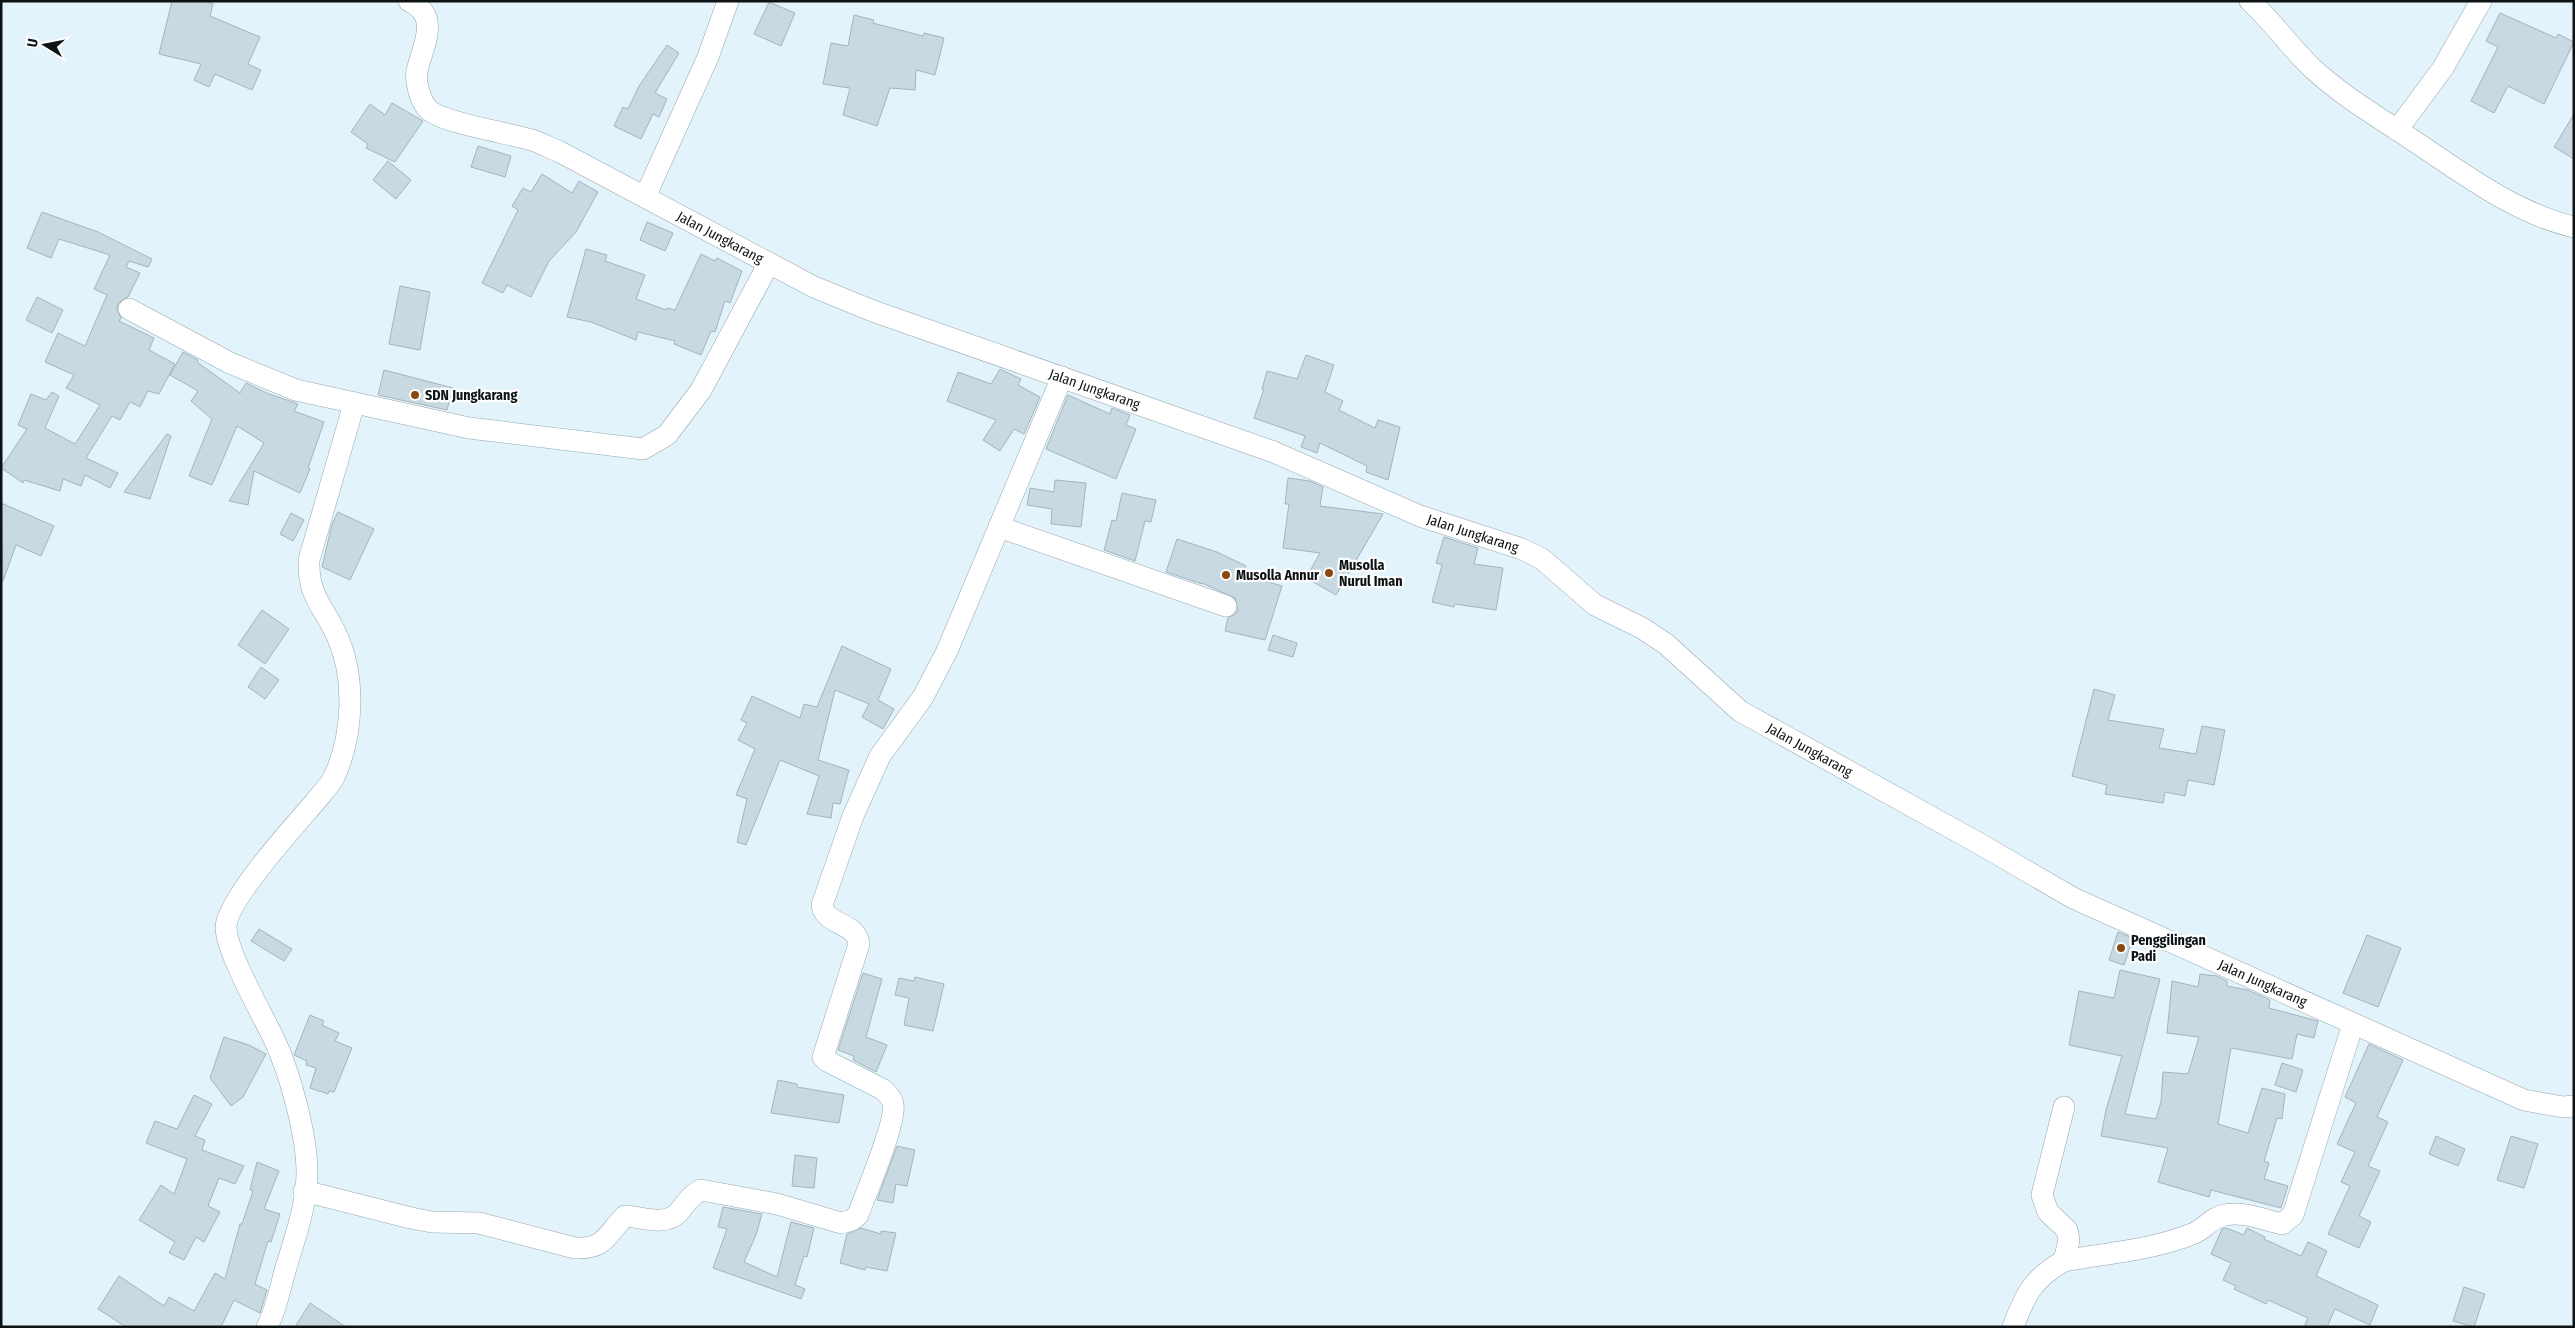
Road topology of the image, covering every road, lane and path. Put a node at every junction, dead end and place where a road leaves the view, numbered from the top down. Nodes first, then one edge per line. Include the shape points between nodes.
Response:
1 (409, 1) edge
2 (728, 1) edge
3 (2250, 1) edge
4 (2481, 1) edge
5 (2397, 130) junction
6 (645, 197) junction
7 (2574, 227) edge
8 (769, 263) junction
9 (129, 309) dead end
10 (1062, 377) junction
11 (354, 404) junction
12 (999, 527) junction
13 (1226, 606) dead end
14 (2354, 1024) junction
15 (2574, 1106) edge
16 (2064, 1107) dead end
17 (304, 1191) junction
18 (2064, 1261) junction
19 (267, 1327) edge
20 (2013, 1327) edge

1 - 6 street, Jalan Jungkarang via 428,19 428,36 416,74 427,108 455,121 533,140
2 - 6 street via 708,57
3 - 5 street via 2313,68
4 - 5 street via 2443,68
5 - 7 street via 2518,206
6 - 8 street, Jalan Jungkarang
8 - 10 street, Jalan Jungkarang via 873,310
8 - 11 street via 701,390 667,435 643,449 469,428
9 - 11 street via 230,363 296,390
10 - 12 street
10 - 14 street, Jalan Jungkarang via 1274,452 1420,516 1522,549 1542,559 1595,605 1666,644 1740,711 1763,726 2072,898
11 - 17 street via 309,560 308,579 346,660 350,686 343,754 334,778 242,892 226,927 242,975 281,1053 301,1125 307,1173
12 - 13 street
12 - 17 street via 947,651 923,697 876,765 853,816 822,905 827,914 854,930 859,944 823,1057 882,1089 894,1106 858,1216 841,1223 777,1204 702,1190 669,1219 625,1216 599,1246 575,1248 479,1223 418,1219
14 - 15 street, Jalan Jungkarang via 2524,1100
14 - 18 street via 2293,1215 2282,1224 2244,1215 2225,1215 2194,1234 2166,1242
16 - 18 street via 2042,1195 2048,1212 2067,1230 2069,1240
17 - 19 street via 300,1222
18 - 20 street via 2035,1282 2024,1298

